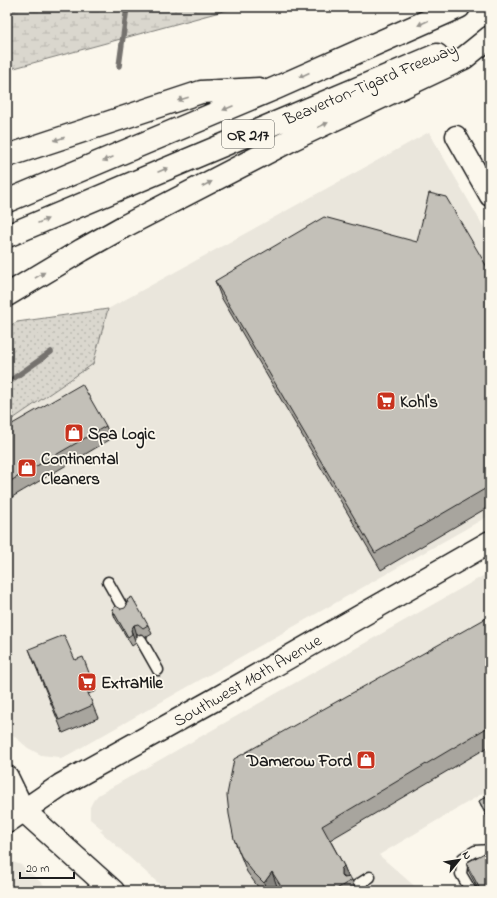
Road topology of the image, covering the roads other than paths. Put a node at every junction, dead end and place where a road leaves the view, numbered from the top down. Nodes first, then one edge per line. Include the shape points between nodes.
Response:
1 (459, 7) edge
2 (490, 33) edge
3 (490, 37) edge
4 (276, 88) junction
5 (456, 136) dead end
6 (7, 156) edge
7 (490, 196) edge
8 (7, 201) edge
9 (7, 236) edge
10 (7, 295) edge
11 (490, 542) edge
12 (108, 582) dead end
13 (125, 612) edge
14 (141, 640) dead end
15 (158, 670) dead end
16 (7, 777) edge
17 (12, 812) edge
18 (490, 850) edge
19 (370, 877) dead end
20 (353, 888) edge
21 (114, 891) edge
22 (471, 891) edge

1 -> 4 main road, Beaverton-Tigard Freeway / OR 217
9 -> 2 main road, Beaverton-Tigard Freeway / OR 217
10 -> 3 main road via 122,227 295,138 464,58
4 -> 6 main road via 201,92
4 -> 8 main road, Beaverton-Tigard Freeway / OR 217
5 - 7 street
11 - 17 main road, Southwest 110th Avenue
12 - 13 lane
14 - 15 lane
16 - 17 main road
17 - 21 main road
18 - 22 lane via 475,851 463,858 461,874
19 - 20 lane

